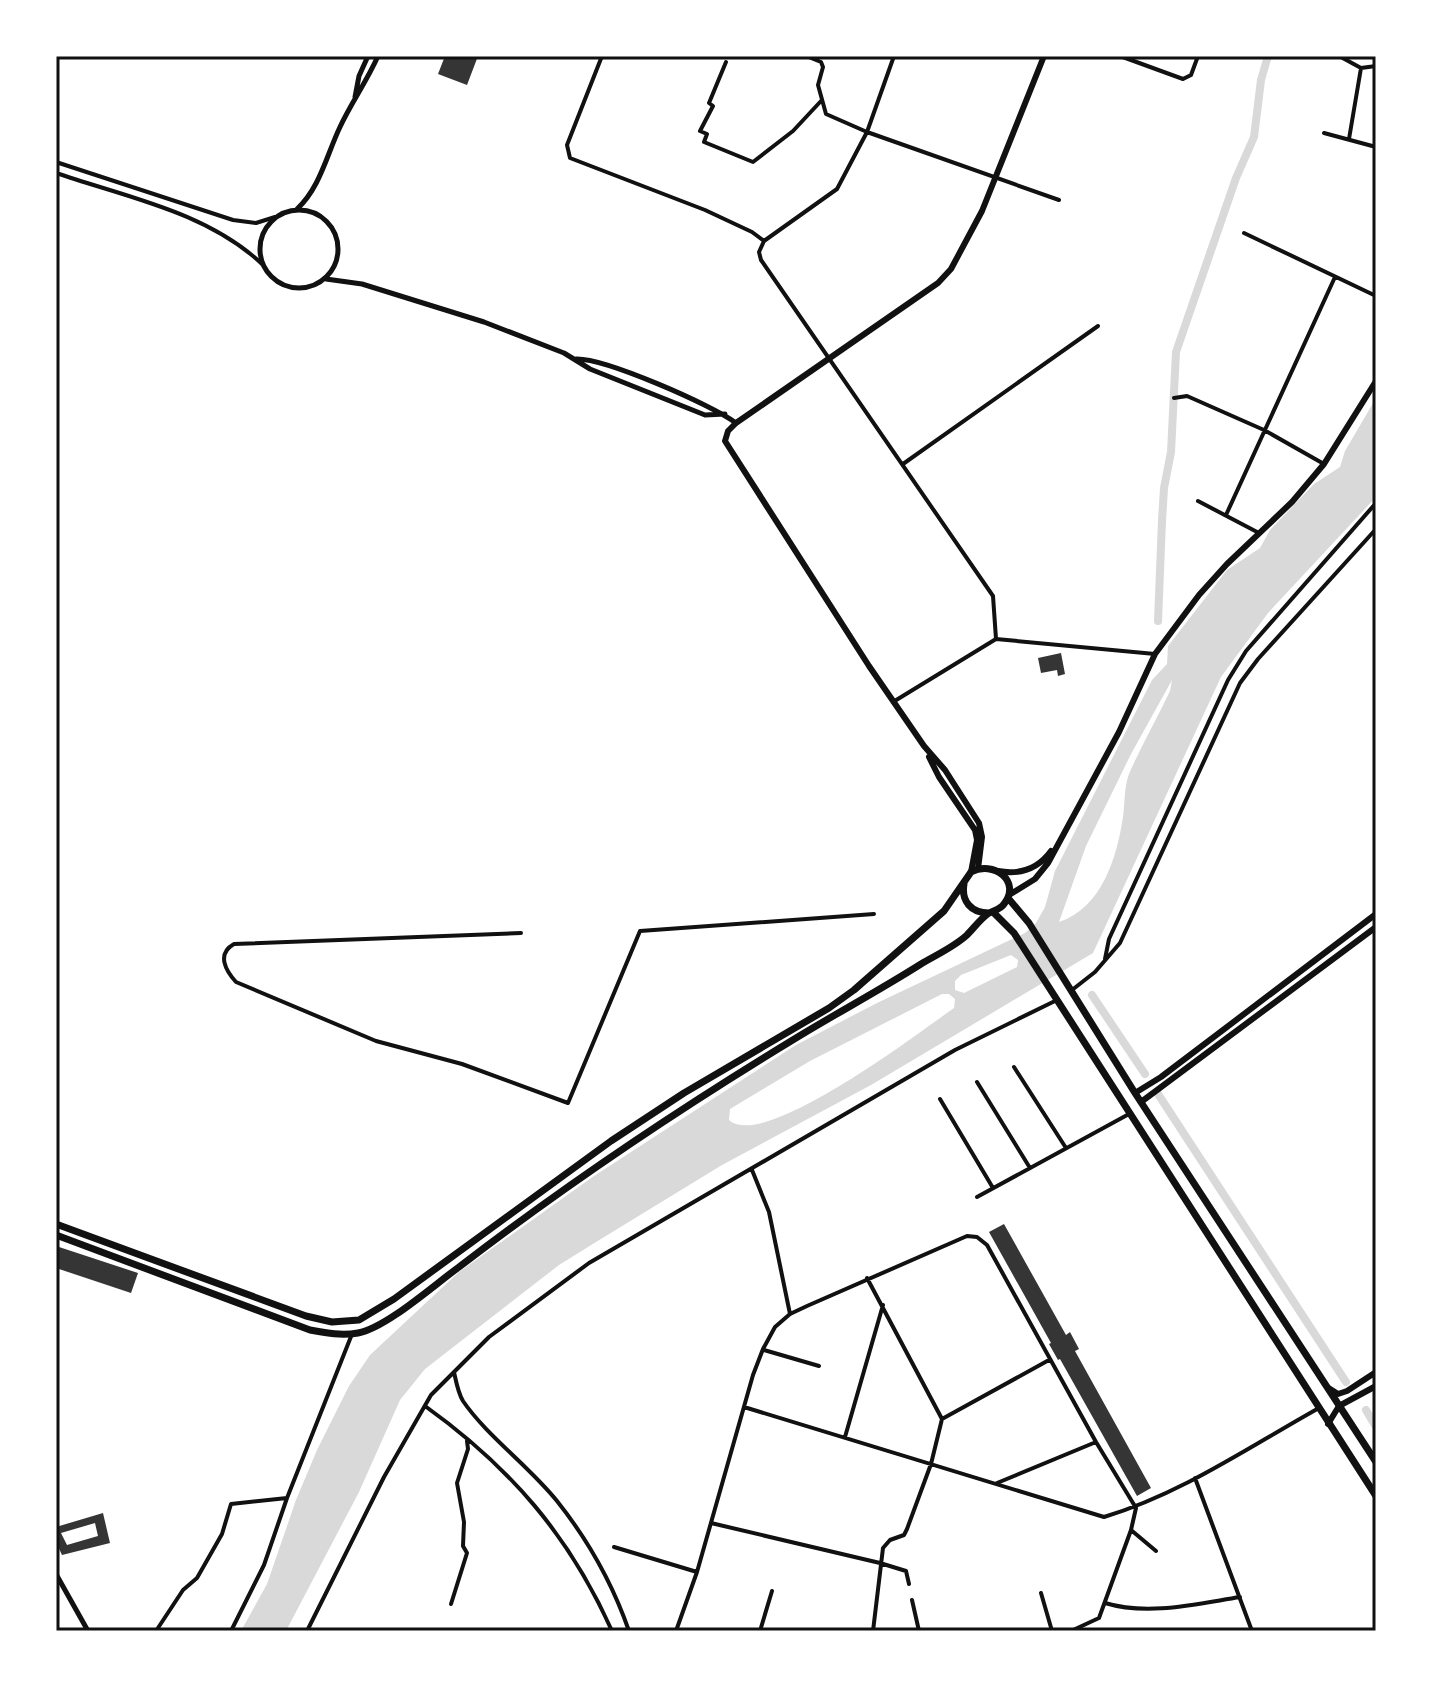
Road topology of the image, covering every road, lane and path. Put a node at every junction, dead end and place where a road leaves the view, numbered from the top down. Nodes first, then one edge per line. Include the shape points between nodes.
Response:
1 (368, 56) edge
2 (378, 56) edge
3 (602, 56) edge
4 (806, 56) edge
5 (894, 56) edge
6 (1044, 56) edge
7 (1120, 56) edge
8 (1198, 56) edge
9 (1339, 56) edge
10 (726, 62) dead end
11 (1376, 66) edge
12 (1361, 68) junction
13 (821, 101) junction
14 (353, 105) junction
15 (867, 132) junction
16 (1324, 133) dead end
17 (1349, 139) junction
18 (1376, 147) edge
19 (56, 162) edge
20 (56, 173) edge
21 (995, 176) junction
22 (1059, 200) dead end
23 (297, 209) junction
24 (275, 217) junction
25 (1244, 233) dead end
26 (764, 241) junction
27 (262, 264) junction
28 (1335, 277) junction
29 (326, 279) junction
30 (1376, 296) edge
31 (1098, 326) dead end
32 (575, 359) junction
33 (831, 359) junction
34 (1376, 381) edge
35 (1174, 398) dead end
36 (725, 414) junction
37 (736, 423) junction
38 (1264, 430) junction
39 (903, 464) junction
40 (1324, 464) junction
41 (1198, 501) dead end
42 (1376, 503) edge
43 (1226, 515) junction
44 (1376, 529) edge
45 (1259, 533) junction
46 (996, 639) junction
47 (1155, 654) junction
48 (893, 702) junction
49 (1214, 708) junction
50 (1225, 713) junction
51 (1056, 845) junction
52 (974, 870) junction
53 (998, 870) junction
54 (964, 884) junction
55 (1008, 896) junction
56 (991, 913) junction
57 (874, 914) dead end
58 (1376, 914) edge
59 (1376, 927) edge
60 (521, 933) dead end
61 (1104, 961) junction
62 (1072, 990) junction
63 (1057, 1000) junction
64 (1014, 1067) dead end
65 (977, 1082) dead end
66 (1135, 1093) junction
67 (940, 1099) dead end
68 (1141, 1102) junction
69 (1129, 1114) junction
70 (1066, 1148) junction
71 (1030, 1168) junction
72 (752, 1170) junction
73 (993, 1188) junction
74 (977, 1197) dead end
75 (56, 1224) edge
76 (56, 1235) edge
77 (867, 1278) junction
78 (883, 1305) junction
79 (790, 1314) junction
80 (1290, 1331) junction
81 (352, 1334) junction
82 (1279, 1348) junction
83 (763, 1349) junction
84 (1049, 1360) junction
85 (819, 1366) dead end
86 (453, 1370) junction
87 (1376, 1372) edge
88 (1325, 1386) junction
89 (1376, 1386) edge
90 (425, 1406) junction
91 (1339, 1406) junction
92 (744, 1407) junction
93 (1319, 1408) junction
94 (942, 1419) junction
95 (1328, 1424) junction
96 (845, 1437) junction
97 (467, 1438) junction
98 (1096, 1442) junction
99 (1376, 1462) edge
100 (931, 1464) junction
101 (1195, 1478) junction
102 (995, 1484) junction
103 (1376, 1496) edge
104 (287, 1498) junction
105 (1136, 1508) junction
106 (711, 1523) junction
107 (1131, 1530) junction
108 (614, 1547) dead end
109 (1156, 1551) dead end
110 (880, 1563) junction
111 (697, 1572) junction
112 (56, 1574) edge
113 (909, 1584) dead end
114 (772, 1591) dead end
115 (1041, 1593) dead end
116 (1240, 1597) junction
117 (912, 1600) dead end
118 (1105, 1603) junction
119 (451, 1604) dead end
120 (88, 1631) edge
121 (156, 1631) edge
122 (231, 1631) edge
123 (307, 1631) edge
124 (612, 1631) edge
125 (629, 1631) edge
126 (676, 1631) edge
127 (760, 1631) edge
128 (873, 1631) edge
129 (919, 1631) edge
130 (1052, 1631) edge
131 (1071, 1631) edge
132 (1252, 1631) edge

1 - 14 street
2 - 14 street
3 - 26 street via 567,145 570,158 705,210
4 - 13 street via 823,67
5 - 15 street
6 - 21 main road
7 - 8 street via 1183,79 1191,75
9 - 12 street
10 - 13 street via 700,131 707,134 704,142 753,162
11 - 12 street
12 - 17 street
13 - 15 street via 826,114
14 - 23 street via 313,190
15 - 21 street
15 - 26 street via 833,194
16 - 17 street
17 - 18 street
19 - 24 street via 233,220 256,223
20 - 27 street via 219,231
21 - 22 street
21 - 33 main road via 951,269
23 - 24 street
23 - 29 street via 316,213 332,225 339,257
24 - 27 street via 259,247
25 - 28 street
26 - 33 street via 761,260
27 - 29 street via 286,287 305,289
28 - 30 street
28 - 38 street
29 - 32 street via 362,284 484,322
31 - 39 street
32 - 36 street via 595,360
32 - 36 street via 705,415
33 - 37 main road
33 - 39 street
34 - 40 main road
35 - 38 street via 1187,396
36 - 37 street
37 - 48 main road via 725,441 732,454
38 - 40 street
38 - 43 street
39 - 46 street via 993,596
40 - 45 main road
41 - 43 street
42 - 49 street via 1246,651
43 - 45 street
44 - 50 street via 1258,659
45 - 47 main road via 1199,595
46 - 47 street
46 - 48 street
47 - 51 main road
48 - 52 main road via 981,827
49 - 50 street
49 - 61 street via 1109,939
50 - 61 street via 1120,943
51 - 53 main road via 1028,870
51 - 55 main road via 1035,879
52 - 53 highway
52 - 54 highway
53 - 55 highway via 1007,881
54 - 56 highway via 968,905
54 - 75 highway via 944,911 854,990 611,1141 442,1266 359,1320 332,1322 306,1316
55 - 56 highway
55 - 62 highway
56 - 63 highway via 1014,933
56 - 81 highway via 965,937 617,1150 376,1327
57 - 60 street via 640,931 568,1103 462,1064 376,1041 236,982 226,971 224,957 228,947 247,943
58 - 66 main road
59 - 68 main road
61 - 62 street
62 - 66 highway
63 - 69 highway
63 - 72 street via 955,1050
64 - 70 street
65 - 71 street
66 - 68 highway
67 - 73 street
68 - 80 highway
69 - 70 street
69 - 82 highway
70 - 71 street
71 - 73 street
72 - 79 street via 769,1212
72 - 86 street via 589,1263
73 - 74 street
76 - 81 highway via 310,1330
77 - 78 street
77 - 79 street
77 - 84 street via 967,1236 977,1237 987,1245
78 - 94 street
78 - 96 street
79 - 83 street
80 - 82 highway
80 - 88 highway
81 - 104 street
82 - 93 highway
83 - 85 street
83 - 92 street
84 - 94 street
84 - 98 street
86 - 90 street
86 - 125 street via 461,1398 535,1475 578,1531
87 - 88 main road via 1338,1394
88 - 91 highway
89 - 91 main road
90 - 97 street
90 - 123 street
91 - 95 main road
91 - 99 highway
92 - 96 street
92 - 106 street
93 - 95 highway
93 - 101 street
94 - 100 street
95 - 103 highway
96 - 100 street
97 - 119 street via 457,1483 467,1553
97 - 124 street via 538,1506
98 - 102 street
98 - 105 street
100 - 102 street
100 - 110 street via 904,1535 885,1544
101 - 105 street
101 - 116 street
102 - 105 street via 1104,1517
104 - 121 street via 231,1504 222,1534 197,1578
104 - 122 street via 264,1565
105 - 107 street
106 - 110 street
106 - 111 street
107 - 109 street
107 - 118 street
108 - 111 street
110 - 113 street via 906,1571
110 - 128 street
111 - 126 street
112 - 120 street
114 - 127 street
115 - 130 street
116 - 118 street via 1174,1607 1125,1609
116 - 132 street
117 - 129 street
118 - 131 street via 1099,1618

